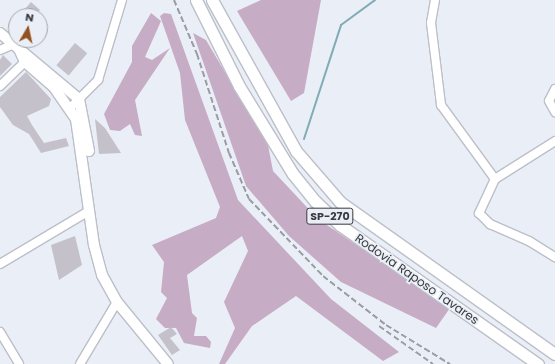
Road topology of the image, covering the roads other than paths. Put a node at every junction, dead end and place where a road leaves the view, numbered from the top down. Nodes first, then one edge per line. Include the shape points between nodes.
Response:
1 (122, 0) edge
2 (196, 0) edge
3 (212, 0) edge
4 (435, 0) edge
5 (0, 33) edge
6 (8, 39) edge
7 (18, 48) edge
8 (19, 48) edge
9 (25, 62) junction
10 (0, 86) edge
11 (555, 89) edge
12 (79, 99) junction
13 (70, 108) junction
14 (555, 112) edge
15 (555, 141) edge
16 (495, 179) junction
17 (89, 211) junction
18 (555, 257) edge
19 (0, 264) edge
20 (117, 302) junction
21 (0, 332) edge
22 (555, 354) edge
23 (165, 363) edge
24 (19, 364) edge
25 (80, 364) edge
26 (538, 364) edge

1 - 12 street via 100,75
2 - 26 highway, Rodovia Raposo Tavares / SP-270 via 239,86 293,174 315,201 340,225
3 - 22 highway, Rodovia Raposo Tavares / SP-270 via 296,151 340,202
4 - 16 street via 431,23 441,105
5 - 6 main road
7 - 9 main road
8 - 12 main road
9 - 10 street
9 - 13 main road via 53,86
11 - 14 street via 549,101
12 - 13 street
12 - 17 main road via 89,154
13 - 17 main road via 82,147
15 - 16 street
16 - 18 street via 480,206 479,213 490,224 529,241
17 - 19 street
17 - 20 main road via 102,275
20 - 23 main road
20 - 25 street
21 - 24 street

